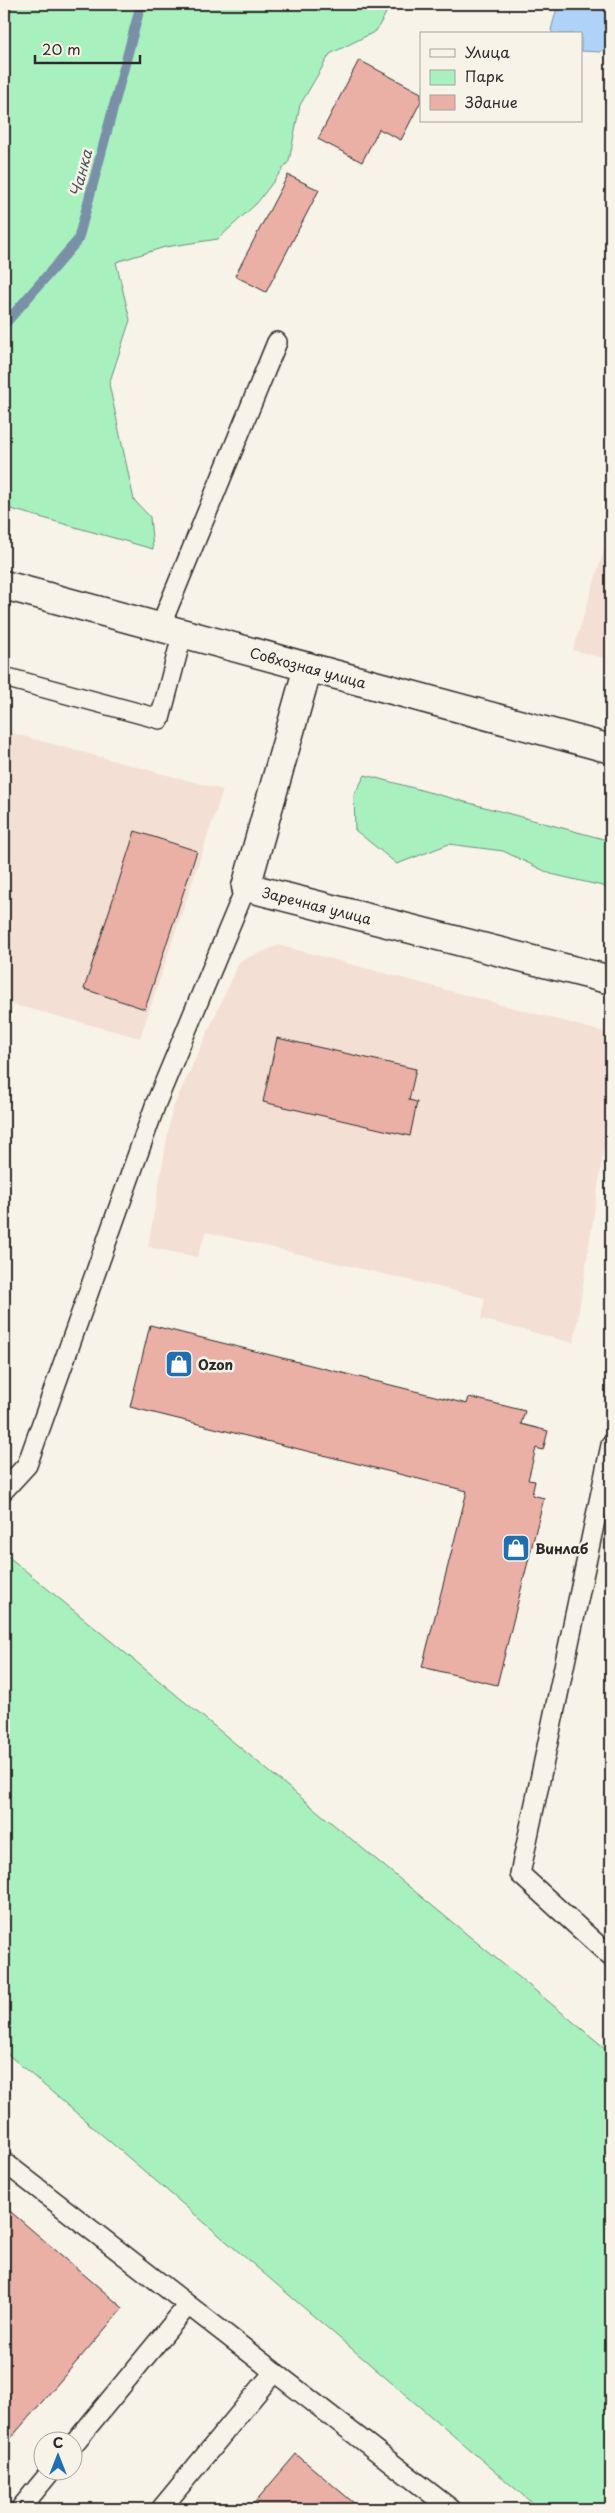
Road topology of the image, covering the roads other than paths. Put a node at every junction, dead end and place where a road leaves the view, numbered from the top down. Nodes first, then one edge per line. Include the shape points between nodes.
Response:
1 (277, 342) dead end
2 (4, 585) edge
3 (171, 630) junction
4 (308, 667) junction
5 (4, 677) edge
6 (611, 750) edge
7 (246, 887) junction
8 (611, 980) edge
9 (611, 1445) edge
10 (4, 1490) edge
11 (611, 1957) edge
12 (4, 2162) edge
13 (188, 2305) junction
14 (274, 2372) junction
15 (82, 2434) edge
16 (44, 2480) edge
17 (20, 2509) edge
18 (160, 2509) edge
19 (451, 2509) edge

1 - 3 lane
2 - 3 main road, Совхозная улица
3 - 4 main road, Совхозная улица
3 - 5 lane via 160,719
4 - 6 main road, Совхозная улица
4 - 7 main road, Заречная улица
7 - 8 main road, Заречная улица
7 - 10 lane via 156,1103 28,1465
9 - 11 lane via 520,1874
12 - 13 lane
13 - 14 lane
13 - 15 lane
14 - 18 lane
14 - 19 lane
16 - 17 lane

